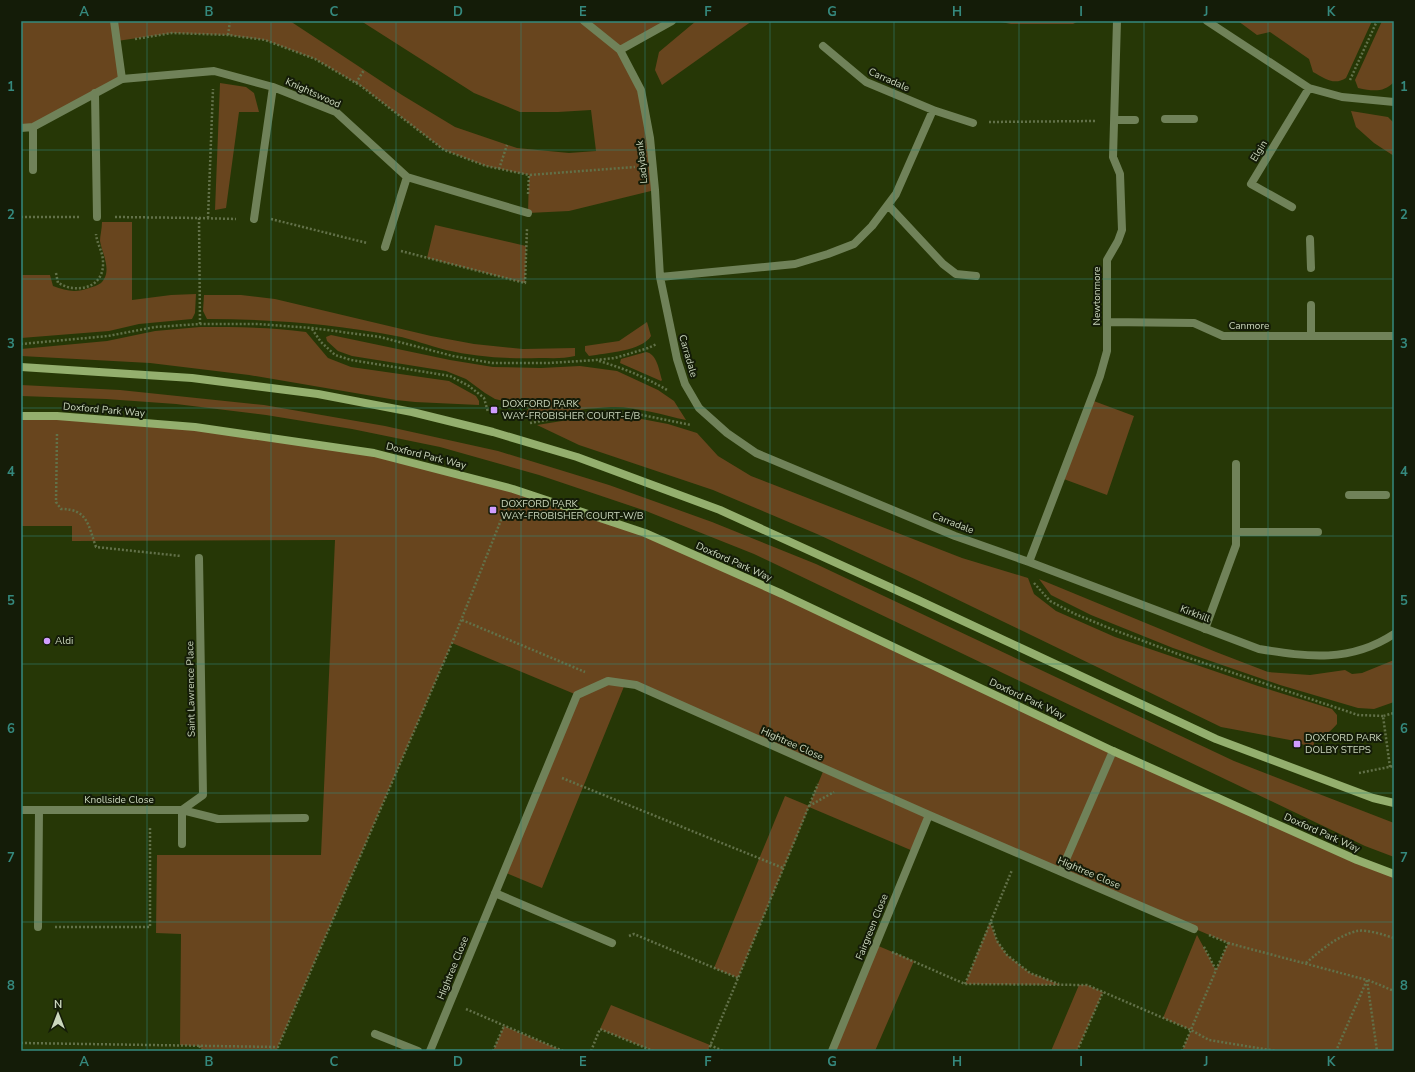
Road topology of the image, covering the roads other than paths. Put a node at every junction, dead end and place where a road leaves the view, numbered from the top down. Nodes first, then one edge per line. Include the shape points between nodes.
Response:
1 (114, 21) edge
2 (584, 21) edge
3 (672, 21) edge
4 (1118, 21) edge
5 (1207, 21) edge
6 (823, 46) dead end
7 (620, 50) junction
8 (122, 79) junction
9 (273, 87) junction
10 (1309, 88) junction
11 (95, 93) junction
12 (1394, 102) edge
13 (933, 110) junction
14 (1165, 119) dead end
15 (1194, 119) dead end
16 (1115, 120) junction
17 (1135, 120) dead end
18 (972, 122) road end
19 (33, 127) junction
20 (21, 128) edge
21 (33, 170) dead end
22 (407, 177) junction
23 (888, 205) junction
24 (1292, 207) dead end
25 (528, 213) road end
26 (97, 217) road end
27 (254, 219) road end
28 (1310, 239) dead end
29 (386, 247) road end
30 (1310, 268) dead end
31 (976, 276) dead end
32 (660, 277) junction
33 (1310, 305) dead end
34 (1107, 322) junction
35 (1311, 336) junction
36 (1394, 336) edge
37 (21, 367) edge
38 (21, 416) edge
39 (1236, 464) dead end
40 (1349, 495) dead end
41 (1386, 495) dead end
42 (1236, 532) junction
43 (1318, 532) dead end
44 (993, 548) joint
45 (199, 558) road end
46 (1029, 562) junction
47 (1205, 629) junction
48 (1394, 634) edge
49 (1113, 751) junction
50 (1394, 804) edge
51 (21, 810) edge
52 (39, 810) junction
53 (182, 810) junction
54 (928, 815) junction
55 (305, 818) dead end
56 (182, 844) dead end
57 (1061, 871) junction
58 (1394, 874) edge
59 (495, 893) junction
60 (38, 927) road end
61 (1194, 929) road end
62 (612, 943) road end
63 (375, 1034) dead end
64 (833, 1049) edge
65 (418, 1051) edge
66 (430, 1051) edge
67 (842, 1051) edge

1 - 8 street
2 - 7 street, Ladybank
3 - 7 street
4 - 16 street, Newtonmore
5 - 10 street
6 - 13 street, Carradale via 866,82
7 - 32 street, Ladybank via 641,90 650,138
8 - 9 street, Knightswood via 214,71
8 - 11 street
9 - 22 street, Knightswood via 336,112
9 - 27 street
10 - 12 street via 1342,97
10 - 24 street, Elgin via 1251,184
11 - 19 street
11 - 26 street
13 - 18 street, Carradale
13 - 23 street via 896,194
14 - 15 street
16 - 17 street
16 - 34 street, Newtonmore via 1113,157 1120,174 1122,230 1107,260
19 - 20 street
19 - 21 street
22 - 25 street, Knightswood
22 - 29 street
23 - 31 street via 943,264 956,274
23 - 32 street via 854,244 828,254 795,264
28 - 30 street
32 - 44 street, Carradale via 677,359 685,384 699,408 727,433 756,453 955,536
33 - 35 street
34 - 35 street, Canmore via 1194,323 1224,336
34 - 46 street, Newtonmore via 1107,351 1100,376
35 - 36 street, Canmore
37 - 50 main road via 192,378 318,394 412,412 578,457 720,510 1216,739
38 - 49 main road, Doxford Park Way via 57,416 195,427 374,453 513,489 645,533 782,594
39 - 42 street
40 - 41 street
42 - 43 street
42 - 47 street via 1236,545
44 - 46 street, Kirkhill
45 - 53 street, Saint Lawrence Place via 203,795
46 - 47 street, Kirkhill
47 - 48 street, Kirkhill via 1259,649 1298,656 1333,656 1365,649
49 - 57 street
49 - 58 main road, Doxford Park Way via 1357,860
51 - 52 street, Knollside Close
52 - 53 street, Knollside Close
52 - 60 street
53 - 55 street, Knollside Close via 218,819
53 - 56 street
54 - 57 street, Hightree Close
54 - 59 street, Hightree Close via 636,685 608,681 577,695
54 - 64 street, Fairgreen Close
57 - 61 street, Hightree Close
59 - 62 street
59 - 66 street, Hightree Close
63 - 65 street
64 - 67 street, Fairgreen Close

